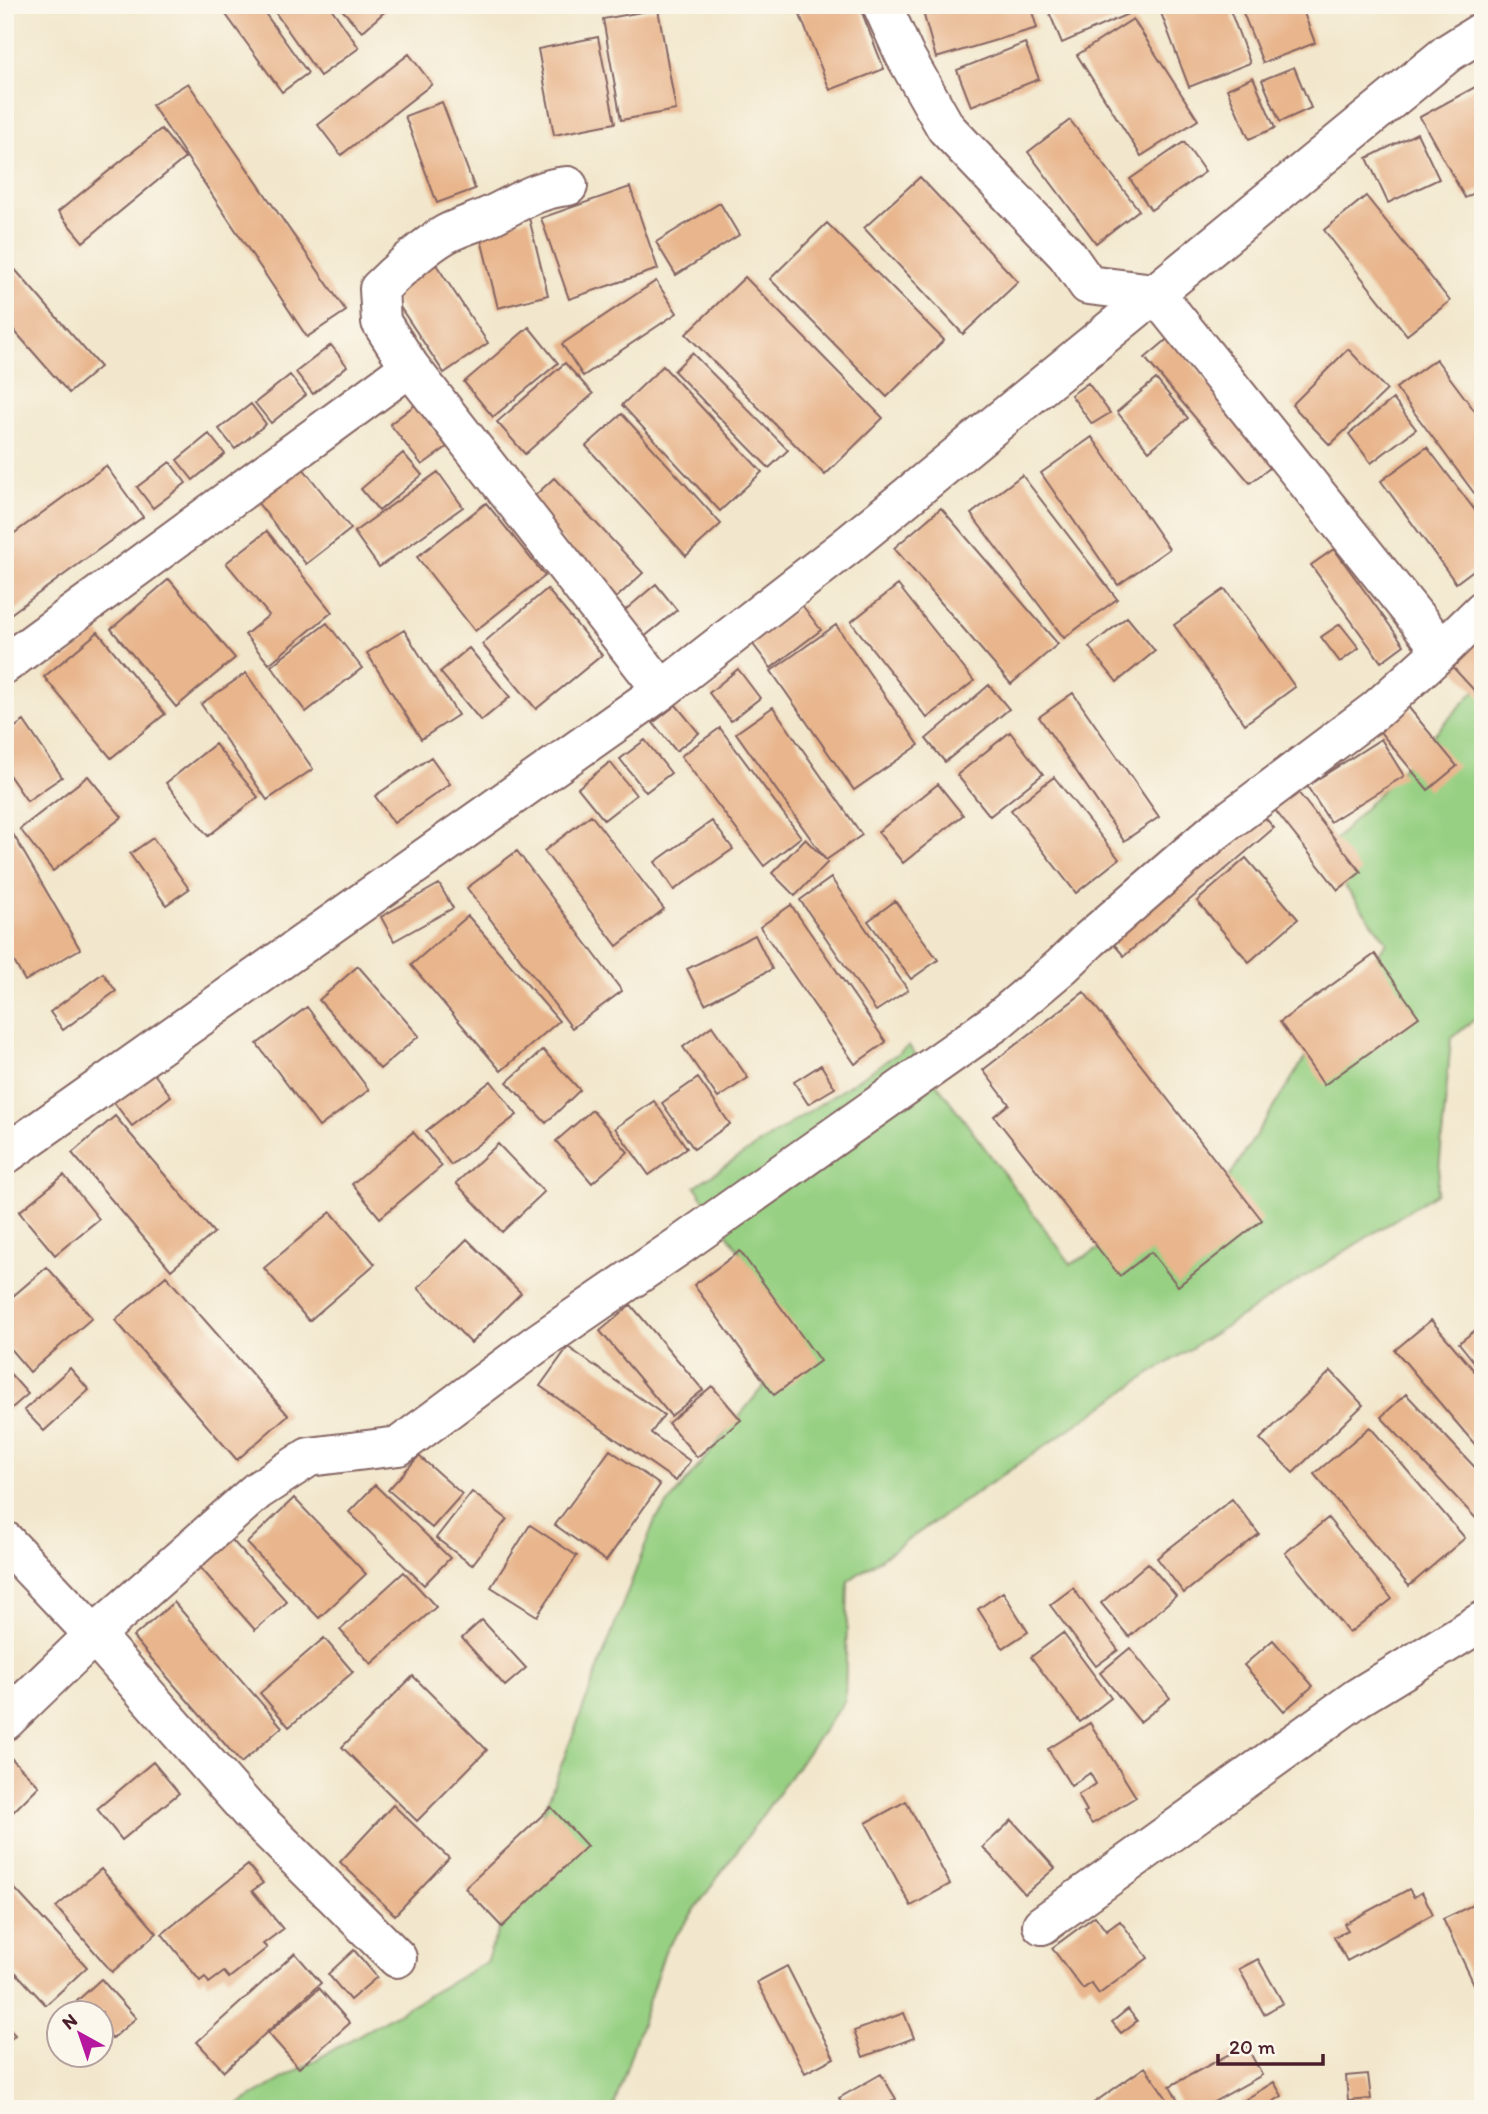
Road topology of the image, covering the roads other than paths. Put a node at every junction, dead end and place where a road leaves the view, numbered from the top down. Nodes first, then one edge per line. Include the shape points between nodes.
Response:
1 (882, 5) edge
2 (1483, 30) edge
3 (568, 186) dead end
4 (1155, 293) junction
5 (410, 367) junction
6 (1483, 610) edge
7 (1442, 650) junction
8 (5, 664) edge
9 (662, 690) junction
10 (5, 1155) edge
11 (5, 1541) edge
12 (1483, 1621) edge
13 (94, 1635) junction
14 (5, 1721) edge
15 (1042, 1925) dead end
16 (397, 1958) dead end

1 - 4 street via 946,128 1066,255 1088,285
2 - 4 street via 1448,53
3 - 5 street via 552,187 446,234 379,289 381,322
4 - 7 street
4 - 9 street via 847,546
5 - 8 street
5 - 9 street
6 - 7 street
7 - 13 street via 1376,710 1215,831 996,1022 535,1345 399,1446 309,1457 257,1491
9 - 10 street
11 - 13 street
12 - 15 street via 1357,1698
13 - 14 street
13 - 16 street via 248,1810

